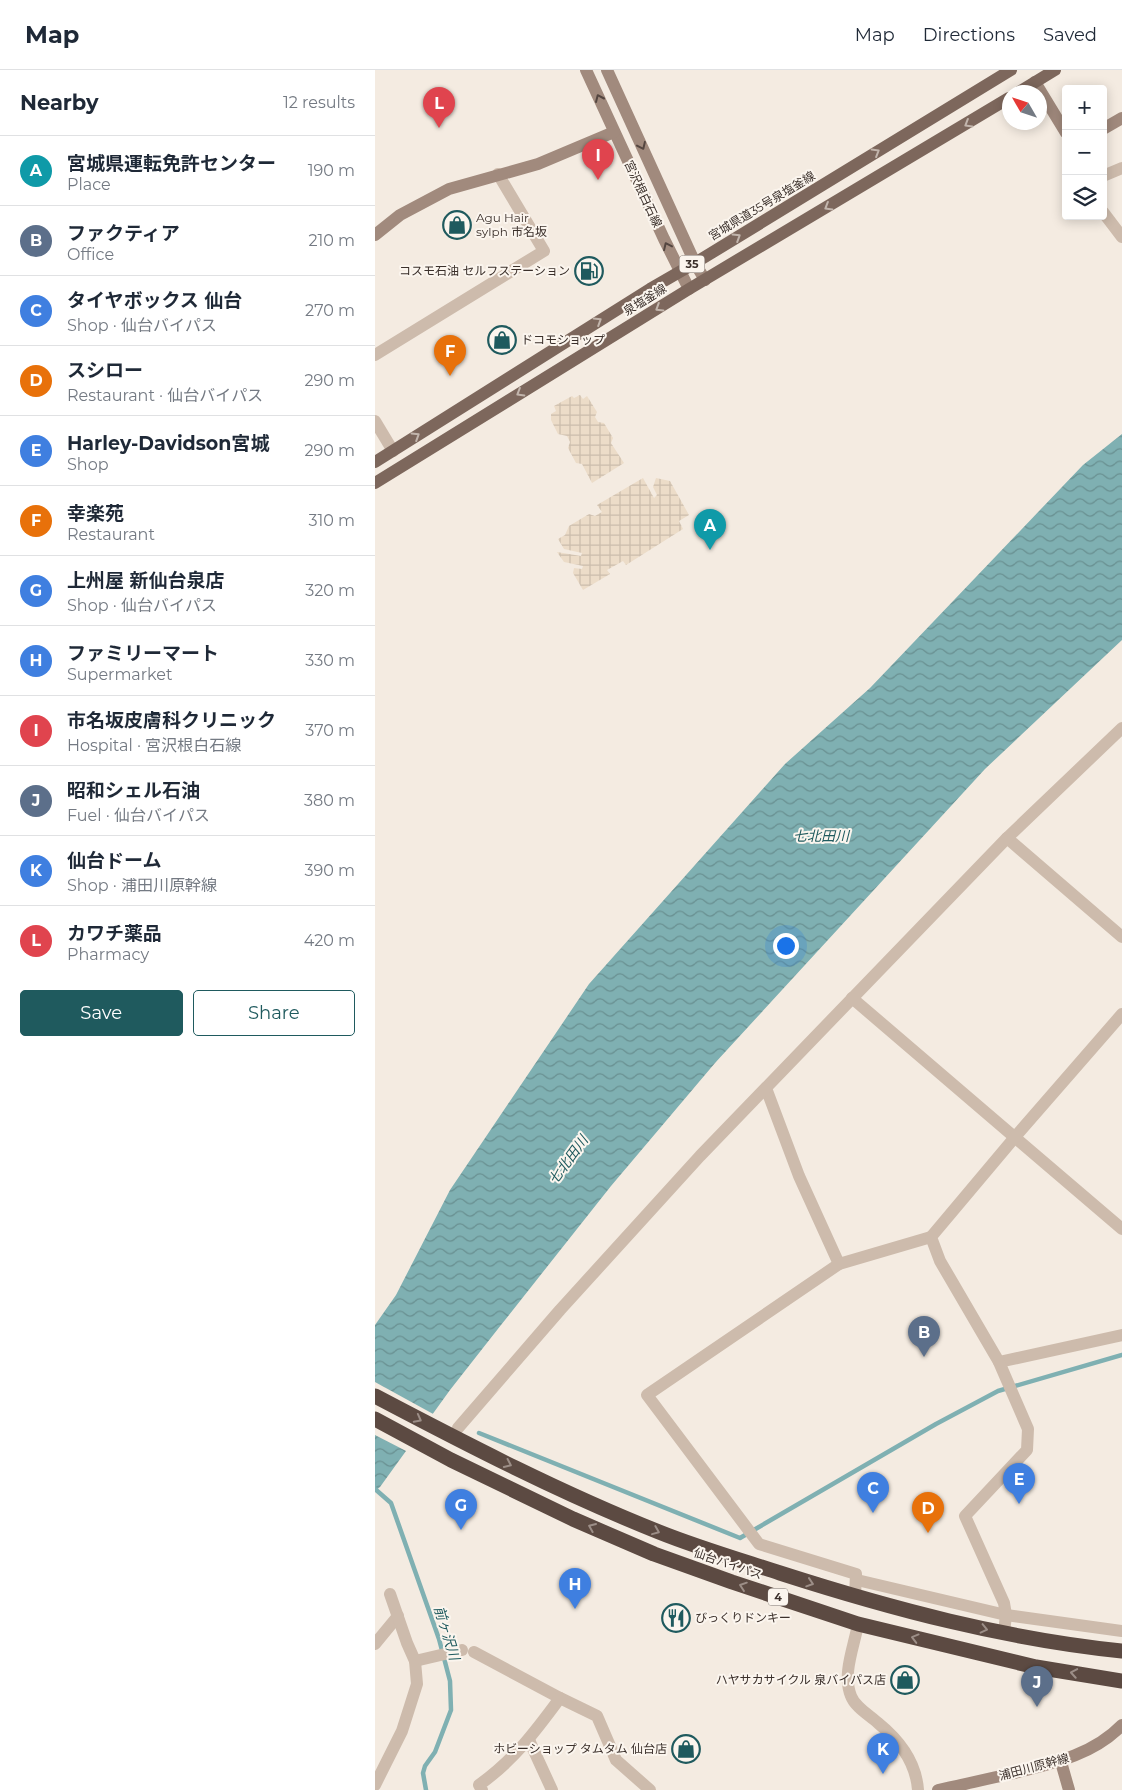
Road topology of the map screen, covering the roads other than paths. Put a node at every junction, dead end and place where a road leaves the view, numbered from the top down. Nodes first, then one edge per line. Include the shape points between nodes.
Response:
1 (586, 70) edge
2 (607, 70) edge
3 (1011, 70) edge
4 (1055, 70) edge
5 (1035, 82) junction
6 (1030, 85) edge
7 (1002, 102) edge
8 (1122, 118) edge
9 (1107, 127) edge
10 (1064, 130) edge
11 (614, 132) junction
12 (1122, 168) edge
13 (498, 174) junction
14 (1105, 175) edge
15 (1107, 217) edge
16 (375, 235) edge
17 (1122, 237) edge
18 (695, 263) junction
19 (679, 272) junction
20 (705, 280) junction
21 (689, 289) junction
22 (375, 355) edge
23 (375, 421) edge
24 (393, 451) junction
25 (375, 462) edge
26 (375, 483) edge
27 (1122, 728) edge
28 (1007, 838) junction
29 (1122, 937) edge
30 (852, 998) junction
31 (1122, 1014) edge
32 (766, 1088) junction
33 (1015, 1137) junction
34 (1122, 1229) edge
35 (931, 1237) junction
36 (839, 1264) junction
37 (1122, 1335) edge
38 (1000, 1366) junction
39 (375, 1396) edge
40 (375, 1419) edge
41 (458, 1428) dead end
42 (857, 1580) junction
43 (390, 1594) dead end
44 (855, 1597) junction
45 (1006, 1615) junction
46 (398, 1616) junction
47 (857, 1624) junction
48 (1122, 1631) edge
49 (1004, 1633) junction
50 (375, 1644) edge
51 (1122, 1651) edge
52 (415, 1660) junction
53 (1122, 1681) edge
54 (560, 1698) junction
55 (1122, 1725) edge
56 (529, 1740) junction
57 (1061, 1762) junction
58 (375, 1785) edge
59 (482, 1790) edge
60 (552, 1790) edge
61 (650, 1790) edge
62 (918, 1790) edge
63 (938, 1790) edge
64 (1069, 1790) edge

11 -> 1 street, 宮沢根白石線
2 -> 18 street
18 -> 3 main road, 宮城県道35号泉塩釜線 / 35
4 - 5 main road
5 - 6 main road
5 - 10 street
7 -> 20 main road, 泉塩釜線 / 35
8 - 9 street
11 - 13 street via 538,164
19 -> 11 street, 宮沢根白石線
12 - 14 street
13 - 16 street via 449,189 400,214
13 - 22 street via 544,251
15 - 17 street
18 - 19 main road, 宮城県道35号泉塩釜線 / 35
18 - 20 street
19 - 21 street, 宮沢根白石線
24 -> 19 main road, 宮城県道35号泉塩釜線 / 35
20 - 21 main road, 泉塩釜線 / 35
21 -> 26 main road, 泉塩釜線 / 35
23 - 24 street
24 - 25 main road, 宮城県道35号泉塩釜線 / 35
27 - 28 street
28 - 29 street
28 - 30 street
30 - 32 street
30 - 33 street
31 - 33 street
32 - 36 street via 799,1176
32 - 41 street via 632,1229
33 - 34 street
33 - 35 street
35 - 36 street
35 - 38 street via 940,1260
36 - 42 street via 647,1395 759,1544 856,1574
37 - 38 street
38 - 45 street via 1029,1429 1027,1450 965,1516
39 -> 44 highway, 仙台バイパス / 4 via 579,1498 660,1532
47 -> 40 highway, 仙台バイパス / 4 via 654,1554 451,1460
42 - 44 street
42 - 45 street
43 - 46 street
44 -> 49 highway, 仙台バイパス / 4
45 - 48 street
45 - 49 street
46 - 50 street
46 - 52 street
53 -> 47 highway, 仙台バイパス / 4 via 1037,1667
47 - 62 street via 847,1672 851,1697 906,1752
49 - 51 highway, 仙台バイパス / 4
52 - 54 street via 463,1651
52 - 58 street via 417,1684 402,1731
54 - 56 street
54 - 61 street via 597,1716 616,1760
55 - 57 street, 浦田川原幹線 via 1114,1734 1088,1750
56 - 59 street via 499,1771 479,1785
56 - 60 street
57 - 63 street, 浦田川原幹線
57 - 64 street

